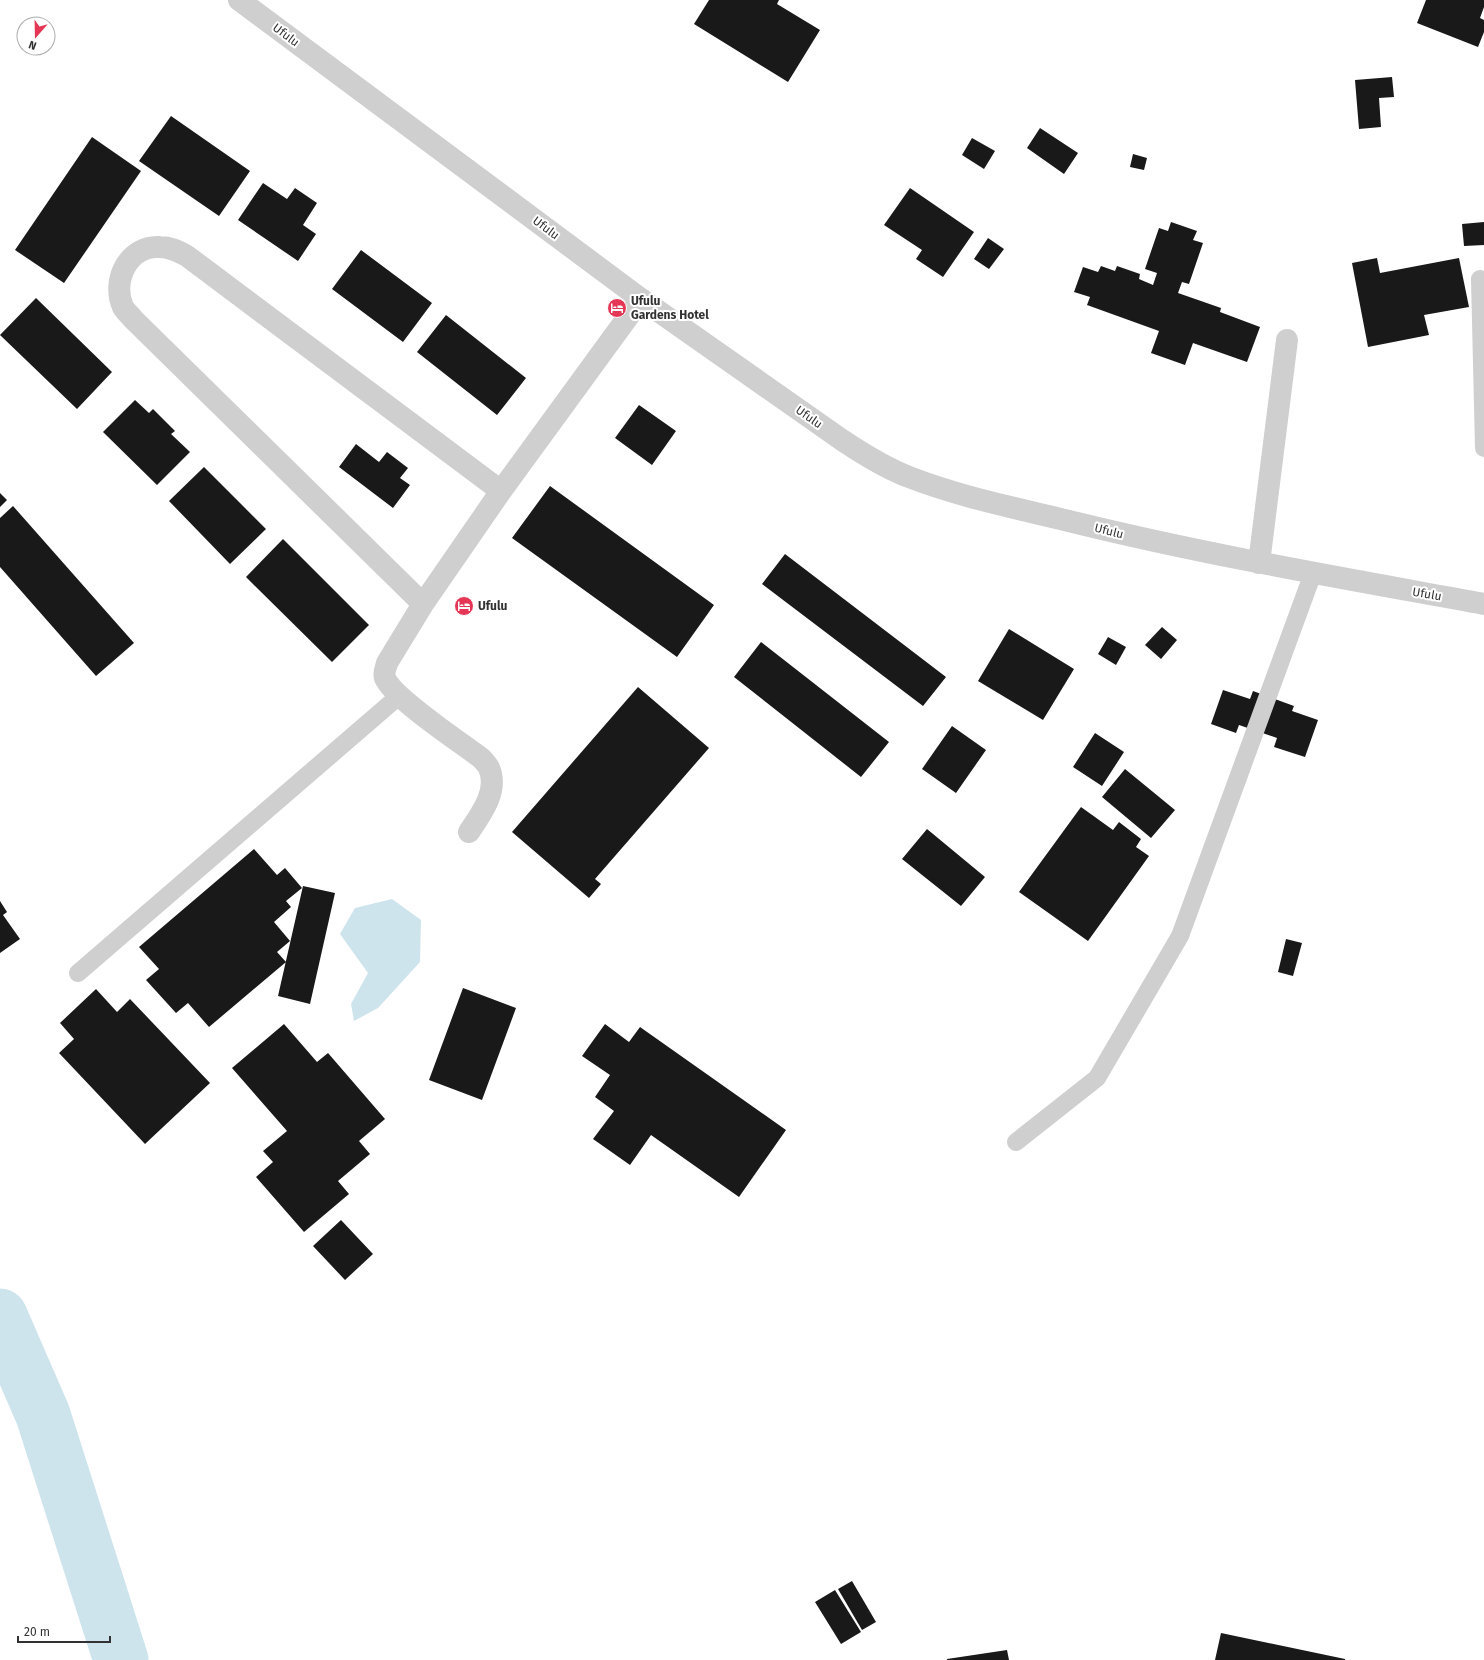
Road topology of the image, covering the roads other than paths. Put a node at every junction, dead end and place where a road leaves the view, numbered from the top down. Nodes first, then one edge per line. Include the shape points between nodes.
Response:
1 (239, 0) edge
2 (1480, 279) dead end
3 (641, 299) junction
4 (1287, 340) dead end
5 (1484, 448) edge
6 (501, 491) junction
7 (1259, 563) junction
8 (1313, 573) junction
9 (423, 604) junction
10 (1484, 604) edge
11 (399, 696) junction
12 (469, 832) dead end
13 (78, 973) dead end
14 (1016, 1142) dead end

1 - 3 street, Ufulu
2 - 5 lane
3 - 6 street
3 - 7 street, Ufulu via 842,440 873,460 909,477 1043,515 1154,542
4 - 7 street
6 - 9 street
6 - 9 street via 187,256 174,249 160,246 146,249 134,256 124,267 119,280 119,294 124,308 133,319
7 - 8 street, Ufulu
8 - 10 street, Ufulu
8 - 14 lane via 1180,936 1097,1078
9 - 11 street via 391,655 384,672
11 - 12 street via 481,758 489,767 490,794
11 - 13 lane

